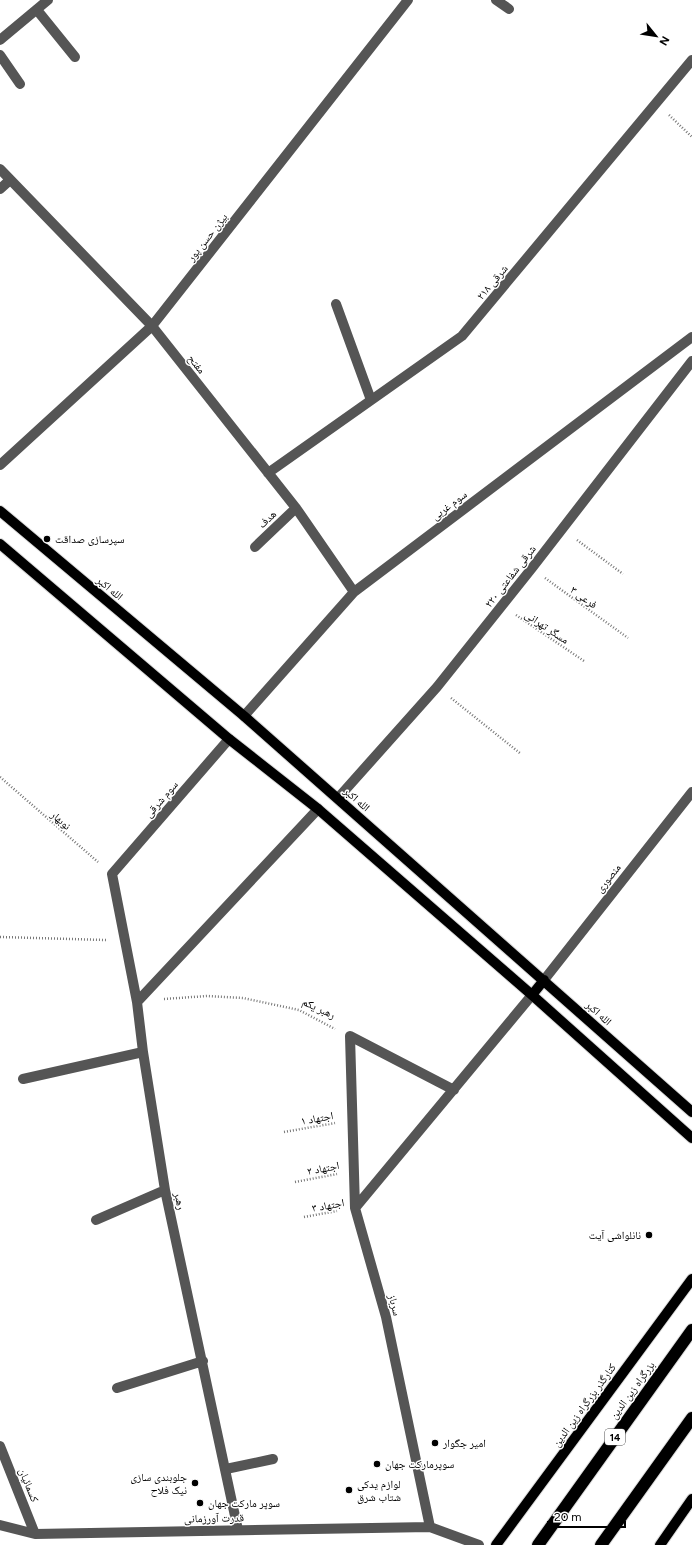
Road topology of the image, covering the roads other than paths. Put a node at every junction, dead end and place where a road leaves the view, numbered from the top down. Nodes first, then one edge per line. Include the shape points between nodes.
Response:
1 (48, 0) edge
2 (408, 0) edge
3 (496, 0) edge
4 (509, 9) dead end
5 (37, 10) junction
6 (0, 40) edge
7 (0, 56) edge
8 (75, 57) dead end
9 (692, 60) edge
10 (20, 84) dead end
11 (0, 169) edge
12 (10, 180) junction
13 (0, 188) edge
14 (336, 304) dead end
15 (152, 326) junction
16 (692, 338) edge
17 (692, 361) edge
18 (371, 400) junction
19 (0, 465) edge
20 (268, 473) junction
21 (296, 508) junction
22 (1, 515) edge
23 (0, 544) edge
24 (255, 547) dead end
25 (354, 592) junction
26 (244, 716) junction
27 (229, 739) junction
28 (692, 792) edge
29 (338, 798) junction
30 (318, 809) junction
31 (112, 874) joint
32 (544, 980) junction
33 (532, 995) junction
34 (137, 1002) junction
35 (143, 1052) junction
36 (23, 1079) dead end
37 (454, 1090) junction
38 (692, 1112) edge
39 (692, 1138) edge
40 (165, 1190) junction
41 (355, 1208) junction
42 (96, 1220) dead end
43 (692, 1279) edge
44 (692, 1330) edge
45 (203, 1361) junction
46 (117, 1388) dead end
47 (692, 1418) edge
48 (0, 1446) edge
49 (273, 1459) dead end
50 (226, 1469) junction
51 (692, 1499) edge
52 (0, 1525) edge
53 (430, 1527) junction
54 (238, 1530) junction
55 (35, 1534) junction
56 (479, 1545) edge
57 (496, 1545) edge
58 (538, 1545) edge
59 (601, 1545) edge
60 (660, 1545) edge

1 - 5 street
2 - 15 street, بیژن حسن پور
3 - 4 street
5 - 6 street
5 - 8 street
7 - 10 street
9 - 18 street, ۲۱۸ شرقی via 462,336
11 - 12 street, مفتح
12 - 13 street
12 - 15 street, مفتح
14 - 18 street
15 - 19 street, بیژن حسن پور
15 - 20 street, مفتح
16 - 25 street, سوم غربی
17 - 29 street, ۲۲۰ شرقی شفاعتی via 502,606 437,686
18 - 20 street, ۲۱۸ شرقی
20 - 21 street, مفتح
21 - 24 street, هدف
21 - 25 street, مفتح
22 - 26 main road, الله اکبر
23 - 27 main road
25 - 26 street, سوم غربی
26 - 29 main road, الله اکبر
27 - 30 main road
27 - 31 street, سوم شرقی
28 - 32 street, منصوری
29 - 32 main road, الله اکبر
30 - 33 main road
30 - 34 street
31 - 34 street, رهبر
32 - 33 main road
32 - 38 main road, الله اکبر
33 - 37 street
33 - 39 main road
34 - 35 street, رهبر
35 - 36 street
35 - 40 street, رهبر
37 - 41 street
37 - 41 street, سرباز via 350,1036
40 - 42 street
40 - 45 street, رهبر
41 - 53 street, سرباز via 386,1317
43 - 57 main road, کنارگذر بزرگراه زین الدین
44 - 58 highway, بزرگراه زین الدین / 14
45 - 46 street
45 - 50 street, رهبر
47 - 59 highway
48 - 55 street, کسمائیان
49 - 50 street
50 - 54 street, رهبر
51 - 60 main road
52 - 55 street, قدرت آورزمانی
53 - 54 street, قدرت آورزمانی
53 - 56 street
54 - 55 street, قدرت آورزمانی

